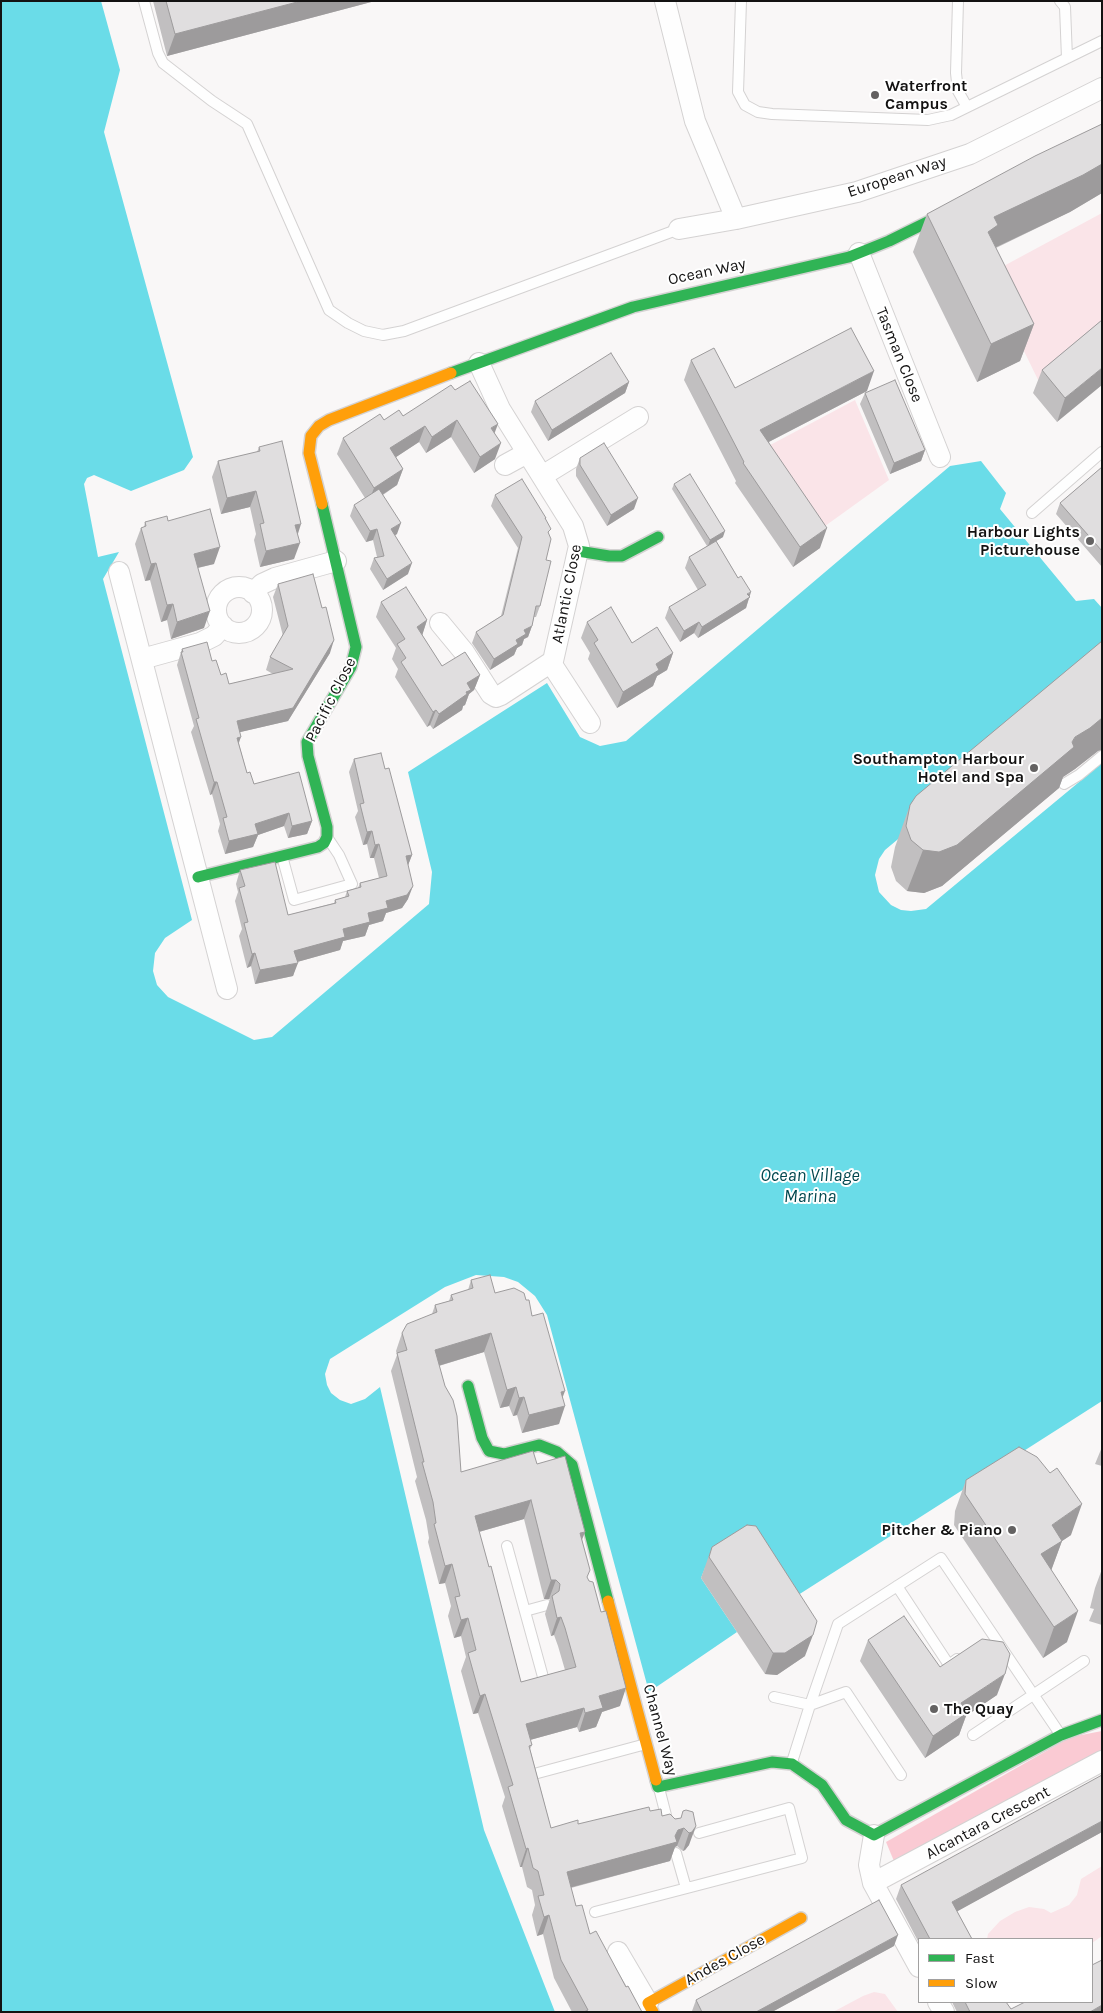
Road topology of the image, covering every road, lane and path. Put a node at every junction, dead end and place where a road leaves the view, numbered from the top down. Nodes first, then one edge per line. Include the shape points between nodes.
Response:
1 (144, 1) edge
2 (665, 1) edge
3 (741, 1) edge
4 (958, 1) edge
5 (1060, 1) edge
6 (1102, 41) edge
7 (1067, 58) junction
8 (1102, 88) edge
9 (967, 107) junction
10 (963, 205) edge
11 (736, 219) junction
12 (679, 228) joint
13 (859, 253) junction
14 (479, 363) junction
15 (638, 416) dead end
16 (315, 431) joint
17 (527, 452) junction
18 (1102, 452) edge
19 (940, 457) dead end
20 (506, 465) dead end
21 (542, 476) junction
22 (1032, 513) dead end
23 (658, 537) dead end
24 (578, 551) junction
25 (336, 561) junction
26 (119, 572) dead end
27 (253, 593) junction
28 (440, 623) dead end
29 (224, 626) junction
30 (142, 659) junction
31 (551, 663) junction
32 (590, 723) dead end
33 (1102, 756) edge
34 (1064, 784) edge
35 (327, 838) junction
36 (282, 855) junction
37 (198, 877) junction
38 (227, 989) dead end
39 (468, 1386) dead end
40 (507, 1546) dead end
41 (896, 1586) junction
42 (547, 1605) dead end
43 (525, 1611) junction
44 (964, 1655) edge
45 (1084, 1661) dead end
46 (543, 1677) edge
47 (1034, 1694) junction
48 (774, 1696) dead end
49 (810, 1705) junction
50 (1102, 1720) edge
51 (973, 1735) dead end
52 (1061, 1735) junction
53 (647, 1743) junction
54 (1102, 1761) edge
55 (792, 1764) junction
56 (534, 1774) edge
57 (901, 1775) dead end
58 (658, 1787) junction
59 (670, 1831) edge
60 (699, 1833) dead end
61 (874, 1835) junction
62 (676, 1853) edge
63 (873, 1883) junction
64 (686, 1888) junction
65 (595, 1912) dead end
66 (801, 1918) dead end
67 (618, 1952) dead end
68 (918, 1965) edge
69 (651, 2008) edge

1 - 12 lane via 163,63 247,124 329,310 364,331 383,335 404,331
2 - 11 street via 695,121
3 - 9 lane via 738,92 745,105 758,112 928,120
4 - 9 lane via 956,72 958,91
5 - 7 lane via 1065,7
6 - 7 lane
7 - 9 lane
8 - 11 street, European Way via 970,154 857,192
10 - 13 street, Ocean Way
11 - 12 street, European Way
13 - 14 street, Ocean Way via 633,307
13 - 19 street, Tasman Close
14 - 16 street, Ocean Way via 329,420
14 - 17 street, Atlantic Close via 500,409
15 - 21 street
16 - 25 street, Pacific Close via 309,453
17 - 20 street
17 - 21 street, Atlantic Close
18 - 22 lane
21 - 24 street, Atlantic Close via 576,533
23 - 24 street via 622,556
24 - 31 street, Atlantic Close
25 - 27 street via 275,578
25 - 35 street, Pacific Close via 355,638 355,655 351,668 311,733 307,746
26 - 30 street
27 - 29 street via 242,587 223,594 216,616
27 - 29 street via 261,603 262,611 256,626 245,633 229,631
28 - 31 street, Atlantic Close via 495,696 502,695
29 - 30 street via 200,643
30 - 37 street
31 - 32 street
33 - 34 lane
35 - 36 street via 318,847
35 - 36 lane via 340,855 352,884 294,900
36 - 37 street
37 - 38 street
39 - 53 street, Channel Way via 482,1438 489,1451 504,1454 538,1445 557,1452 572,1465 601,1590
40 - 43 lane
41 - 44 lane via 949,1665
41 - 47 lane via 942,1558 990,1638
41 - 49 lane via 838,1624
42 - 43 lane
43 - 46 lane
45 - 47 lane
47 - 51 lane
47 - 52 lane
48 - 49 lane
49 - 55 lane
49 - 57 lane via 846,1692
50 - 52 street
52 - 61 street
53 - 56 lane
53 - 58 street, Channel Way
54 - 63 street, Alcantara Crescent
55 - 58 street, Channel Way via 772,1762
55 - 61 street via 822,1785 846,1820
58 - 59 lane
60 - 64 lane via 789,1808 802,1858
61 - 63 street via 868,1865
62 - 64 lane
63 - 68 street
64 - 65 lane
66 - 69 street, Andes Close
67 - 69 street, Andes Close

